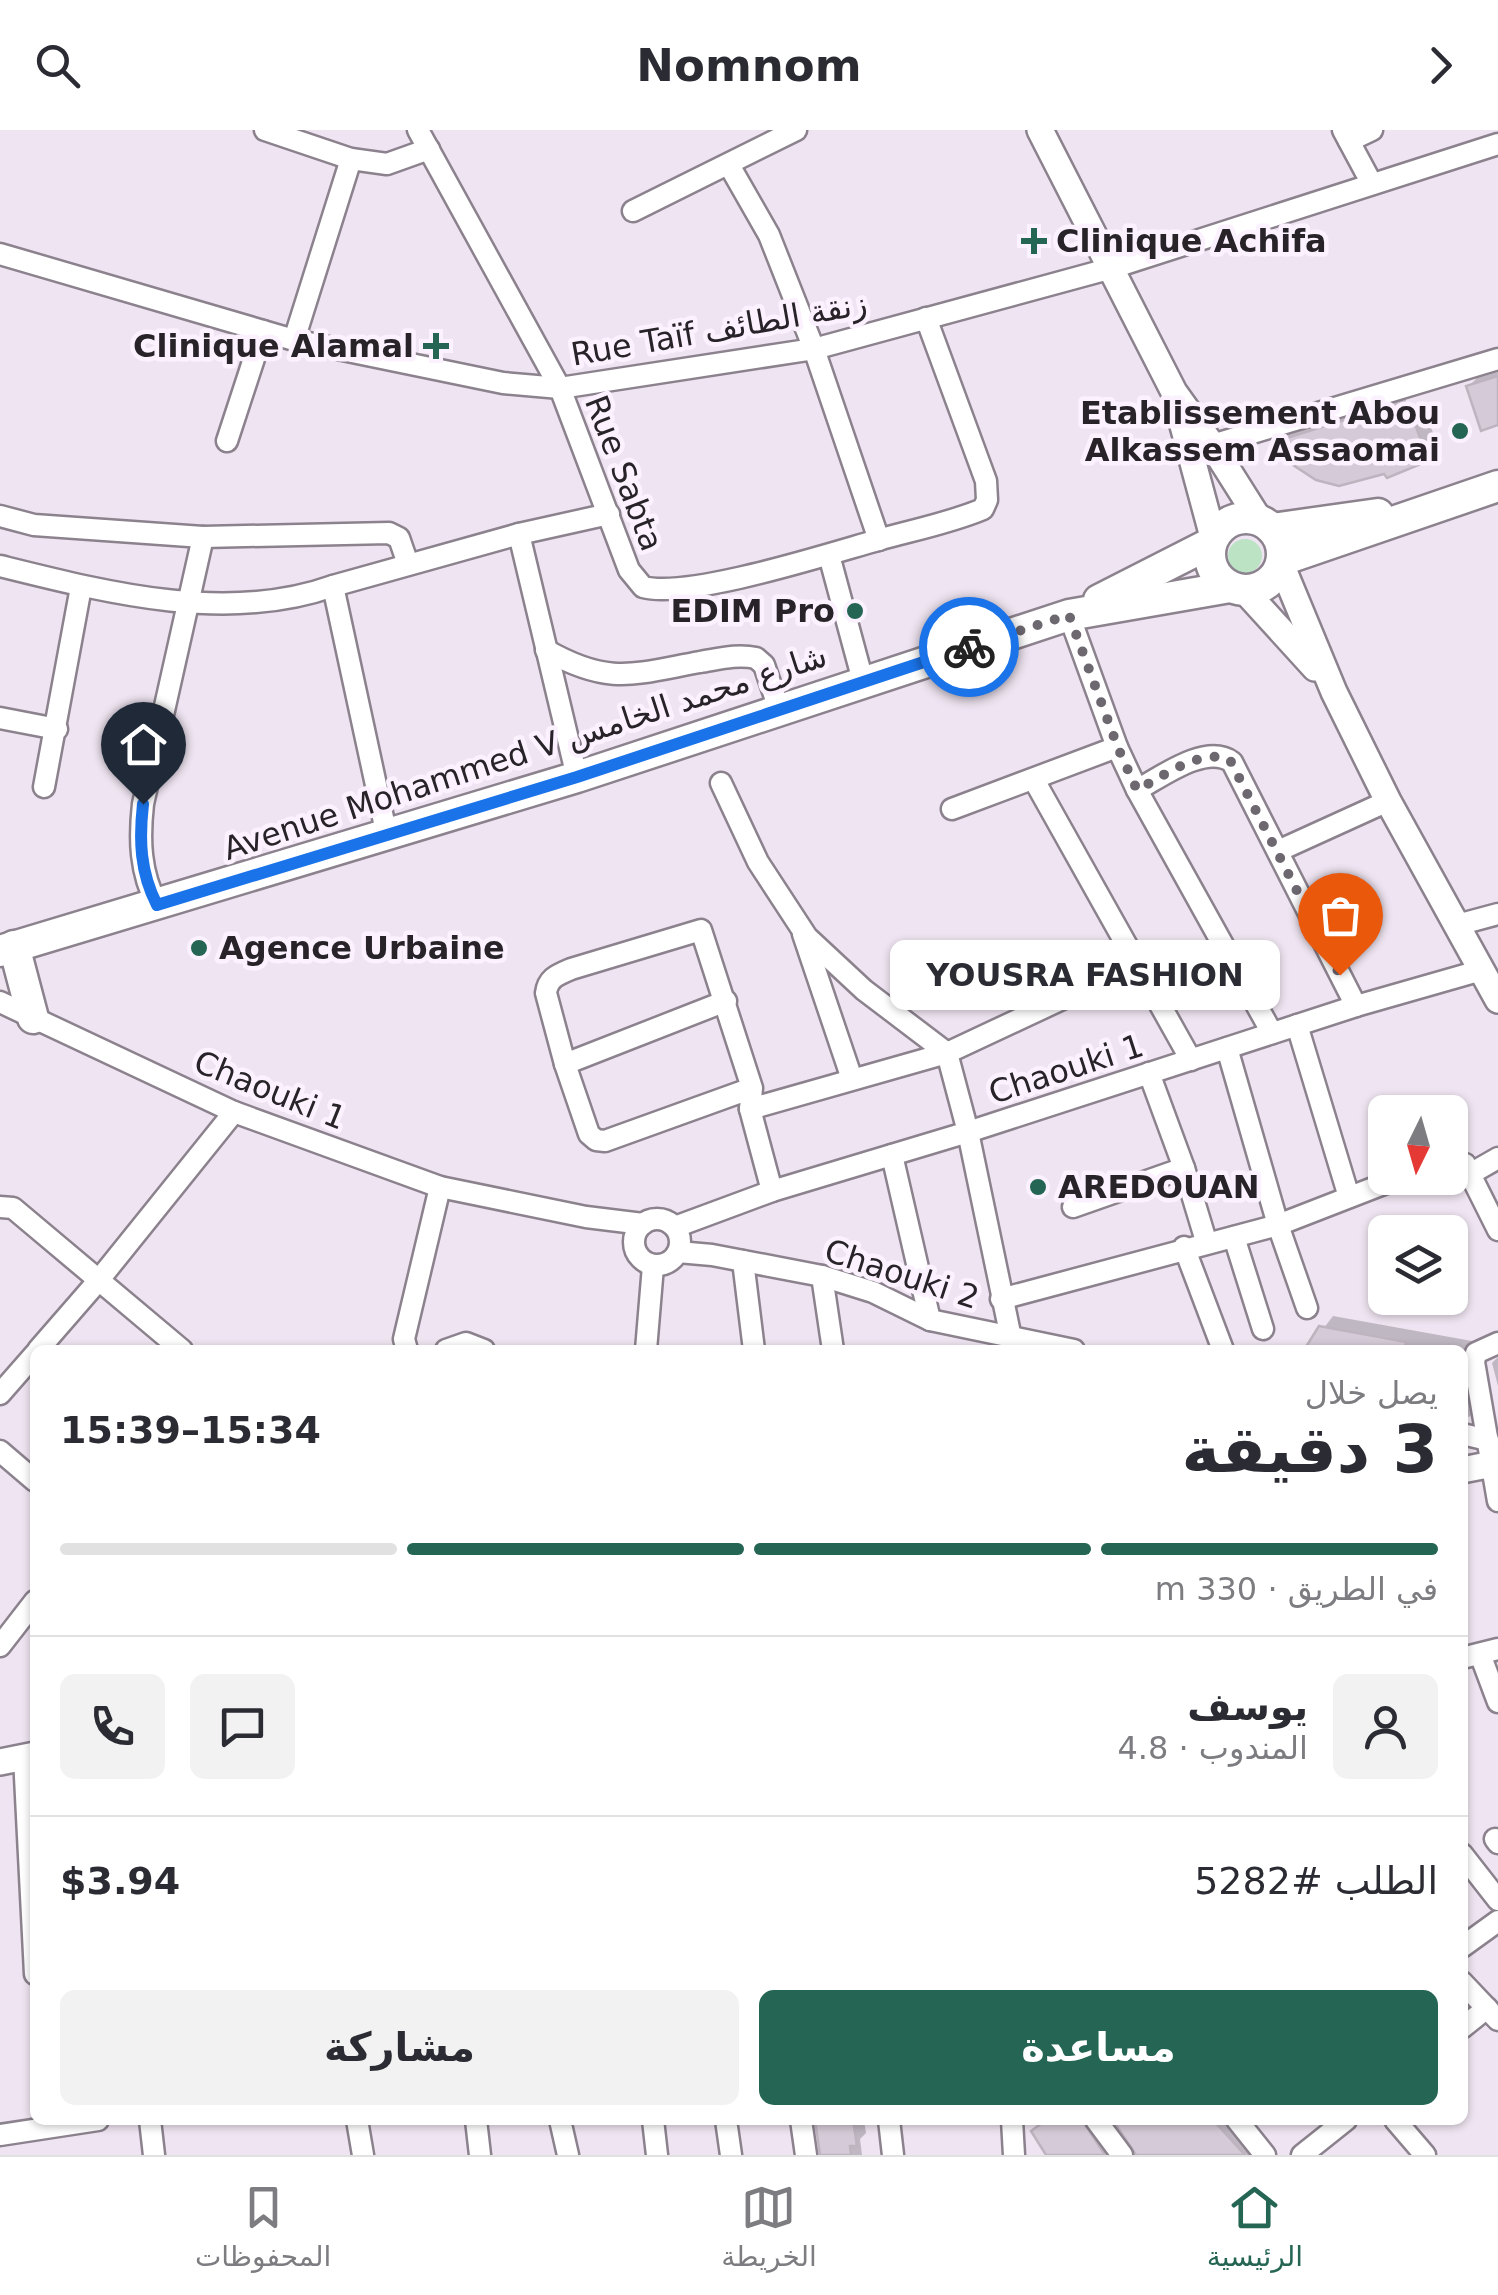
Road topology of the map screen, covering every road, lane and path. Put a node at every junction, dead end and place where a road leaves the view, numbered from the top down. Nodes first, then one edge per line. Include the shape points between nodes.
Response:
1 (264, 130) edge
2 (796, 130) edge
3 (1040, 130) edge
4 (1372, 130) edge
5 (1346, 136) edge
6 (424, 140) edge
7 (1498, 144) edge
8 (351, 159) junction
9 (728, 166) junction
10 (1372, 184) junction
11 (633, 210) dead end
12 (0, 254) edge
13 (1112, 268) junction
14 (926, 318) junction
15 (262, 332) junction
16 (294, 340) junction
17 (814, 349) junction
18 (1498, 359) edge
19 (560, 388) junction
20 (1174, 392) junction
21 (228, 440) dead end
22 (1212, 445) junction
23 (1498, 486) edge
24 (1441, 504) junction
25 (609, 514) junction
26 (0, 516) edge
27 (1266, 525) junction
28 (519, 534) junction
29 (203, 537) junction
30 (879, 540) junction
31 (1212, 540) junction
32 (829, 554) junction
33 (1281, 562) junction
34 (408, 564) junction
35 (0, 566) edge
36 (81, 586) junction
37 (333, 586) junction
38 (1237, 589) junction
39 (187, 602) junction
40 (1069, 615) junction
41 (546, 650) junction
42 (863, 681) junction
43 (1334, 692) junction
44 (779, 708) junction
45 (0, 718) edge
46 (57, 729) junction
47 (1118, 748) junction
48 (577, 777) junction
49 (1034, 780) junction
50 (721, 783) dead end
51 (44, 787) dead end
52 (1137, 790) junction
53 (1388, 801) junction
54 (952, 809) dead end
55 (387, 836) junction
56 (1278, 852) junction
57 (157, 905) junction
58 (1498, 914) edge
59 (1457, 925) junction
60 (801, 930) junction
61 (7, 948) edge
62 (1137, 964) junction
63 (1482, 970) junction
64 (1498, 1000) edge
65 (726, 1001) junction
66 (0, 1002) edge
67 (1356, 1006) junction
68 (33, 1018) junction
69 (1297, 1025) junction
70 (1272, 1034) junction
71 (1228, 1048) junction
72 (947, 1054) junction
73 (1190, 1060) junction
74 (564, 1064) junction
75 (1149, 1073) junction
76 (852, 1080) junction
77 (751, 1098) junction
78 (234, 1112) junction
79 (968, 1132) junction
80 (892, 1155) junction
81 (1498, 1158) edge
82 (1184, 1168) junction
83 (1468, 1170) edge
84 (1470, 1174) junction
85 (440, 1187) junction
86 (1368, 1190) edge
87 (772, 1191) junction
88 (1349, 1197) junction
89 (0, 1207) edge
90 (1073, 1207) dead end
91 (1278, 1224) junction
92 (1498, 1230) edge
93 (638, 1233) junction
94 (676, 1236) junction
95 (1234, 1237) junction
96 (1206, 1242) junction
97 (1184, 1247) junction
98 (743, 1261) junction
99 (653, 1266) junction
100 (822, 1276) junction
101 (98, 1281) junction
102 (1002, 1298) junction
103 (1307, 1308) dead end
104 (930, 1320) junction
105 (1263, 1329) dead end
106 (1011, 1338) junction
107 (983, 1340) edge
108 (1498, 1342) edge
109 (43, 1345) edge
110 (176, 1345) edge
111 (406, 1345) edge
112 (646, 1345) edge
113 (753, 1345) edge
114 (832, 1345) edge
115 (1048, 1345) edge
116 (1221, 1345) edge
117 (30, 1360) edge
118 (0, 1394) edge
119 (1468, 1438) edge
120 (0, 1451) edge
121 (1493, 1455) edge
122 (1468, 1467) edge
123 (30, 1477) edge
124 (1498, 1501) edge
125 (30, 1608) edge
126 (0, 1646) edge
127 (1480, 1654) edge
128 (1498, 1702) edge
129 (20, 1758) edge
130 (1468, 1862) edge
131 (1498, 1900) edge
132 (30, 1902) edge
133 (1498, 1921) edge
134 (1468, 1943) edge
135 (1468, 1988) edge
136 (1493, 2014) edge
137 (1468, 2025) edge
138 (39, 2125) edge
139 (151, 2125) edge
140 (358, 2125) edge
141 (477, 2125) edge
142 (561, 2125) edge
143 (654, 2125) edge
144 (727, 2125) edge
145 (802, 2125) edge
146 (890, 2125) edge
147 (1012, 2125) edge
148 (1100, 2125) edge
149 (1241, 2125) edge
150 (1340, 2125) edge
151 (1399, 2125) edge
152 (0, 2136) edge
153 (154, 2155) edge
154 (363, 2155) edge
155 (480, 2155) edge
156 (568, 2155) edge
157 (657, 2155) edge
158 (731, 2155) edge
159 (806, 2155) edge
160 (893, 2155) edge
161 (1014, 2155) edge
162 (1122, 2155) edge
163 (1265, 2155) edge
164 (1302, 2155) edge
165 (1424, 2155) edge

1 - 8 street
2 - 9 street
3 - 13 street
4 - 5 street
5 - 10 street
6 - 8 street via 386,164
6 - 19 street, Rue Sabta
7 - 10 street, Rue Taïf زنقة الطائف
8 - 16 street
9 - 11 street
9 - 17 street via 769,235
10 - 13 street, Rue Taïf زنقة الطائف
12 - 15 street, Rue Taïf زنقة الطائف
13 - 14 street, Rue Taïf زنقة الطائف
13 - 20 street
14 - 17 street, Rue Taïf زنقة الطائف
14 - 30 street via 986,480 987,502 974,513
15 - 16 street, Rue Taïf زنقة الطائف
15 - 21 street
16 - 19 street, Rue Taïf زنقة الطائف via 503,383
17 - 19 street, Rue Taïf زنقة الطائف
17 - 30 street
18 - 22 street
19 - 25 street, Rue Sabta
20 - 22 street
20 - 31 street
22 - 27 street
23 - 24 main road
24 - 27 main road
24 - 33 main road
25 - 28 street
25 - 32 street, Rue Sabta via 628,570 643,587 676,588
26 - 29 street via 34,525
27 - 31 main road via 1239,518
27 - 33 main road via 1278,538
28 - 34 street
28 - 41 street
29 - 34 street via 388,533 399,538
29 - 39 street
30 - 32 street
31 - 38 main road via 1215,574
31 - 40 main road
32 - 42 street
33 - 38 main road via 1263,586
33 - 43 street
34 - 37 street
35 - 36 street
36 - 39 street
36 - 46 street
37 - 39 street via 289,600
37 - 55 street
38 - 40 main road
38 - 43 street via 1285,632
39 - 57 street via 141,820 144,872
40 - 42 main road, Avenue Mohammed V شارع محمد الخامس
40 - 47 street
41 - 44 street via 611,676 756,658
41 - 48 street
42 - 44 main road, Avenue Mohammed V شارع محمد الخامس
43 - 53 street
44 - 48 main road, Avenue Mohammed V شارع محمد الخامس
45 - 46 street
46 - 51 street
47 - 49 street
47 - 52 street
48 - 55 main road, Avenue Mohammed V شارع محمد الخامس
49 - 54 street
49 - 62 street
50 - 60 street via 758,862
52 - 56 street via 1218,755 1232,762
52 - 70 street
53 - 56 street
53 - 59 street
55 - 57 main road, Avenue Mohammed V شارع محمد الخامس
56 - 67 street
57 - 61 main road, Avenue Mohammed V شارع محمد الخامس
58 - 59 street
59 - 63 street
60 - 72 street
60 - 76 street
61 - 68 main road
62 - 72 street
62 - 73 street
63 - 64 street
63 - 67 street, Chaouki 1
65 - 74 street
65 - 74 street via 701,930 571,969 550,980 546,993
65 - 77 street
66 - 68 street, Chaouki 1
67 - 69 street, Chaouki 1
68 - 78 street, Chaouki 1
69 - 70 street, Chaouki 1
69 - 88 street
70 - 71 street, Chaouki 1
71 - 73 street, Chaouki 1
71 - 91 street
72 - 76 street
72 - 79 street
73 - 75 street, Chaouki 1
74 - 77 street via 596,1140
75 - 79 street, Chaouki 1
75 - 82 street
76 - 77 street
77 - 87 street
78 - 85 street, Chaouki 1
78 - 101 street
79 - 80 street, Chaouki 1
79 - 102 street
80 - 87 street, Chaouki 1
80 - 104 street
81 - 84 street
82 - 90 street
82 - 96 street
83 - 84 street
84 - 92 street
85 - 93 street, Chaouki 1
85 - 111 street
86 - 88 street
87 - 94 street, Chaouki 1 via 675,1227
88 - 91 street
89 - 101 street via 13,1208
91 - 95 street
91 - 103 street
93 - 94 street via 656,1219
93 - 99 street via 639,1258
94 - 98 street, Chaouki 2 via 712,1255
94 - 99 street via 665,1265
95 - 96 street
95 - 105 street
96 - 97 street
97 - 102 street
97 - 116 street
98 - 100 street, Chaouki 2
98 - 113 street
99 - 112 street
100 - 104 street, Chaouki 2
100 - 114 street
101 - 109 street
101 - 110 street
102 - 106 street
104 - 107 street, Chaouki 2
106 - 107 street, Chaouki 2
106 - 115 street, Chaouki 2
108 - 121 street via 1474,1362
117 - 118 street
119 - 121 street
120 - 123 street
121 - 122 street
121 - 124 street
125 - 126 street
127 - 128 street
129 - 132 street
130 - 131 street
133 - 134 street
135 - 136 street
136 - 137 street
138 - 152 street
139 - 153 street
140 - 154 street
141 - 155 street
142 - 156 street
143 - 157 street
144 - 158 street
145 - 159 street
146 - 160 street
147 - 161 street
148 - 162 street
149 - 163 street
150 - 164 street
151 - 165 street

